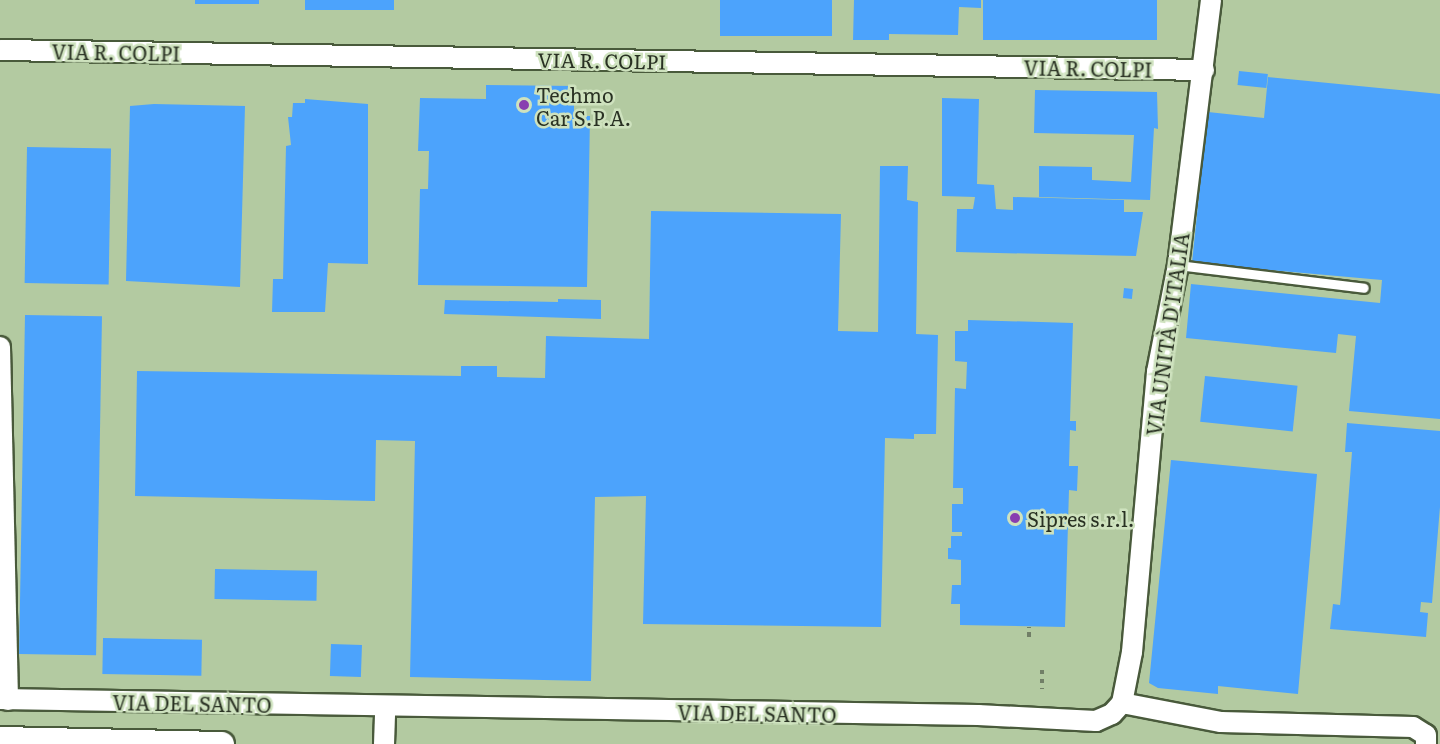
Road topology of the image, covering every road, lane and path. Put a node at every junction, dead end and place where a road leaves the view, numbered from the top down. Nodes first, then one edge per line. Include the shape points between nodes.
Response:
1 (1211, 0) edge
2 (0, 50) edge
3 (1204, 70) junction
4 (1178, 265) junction
5 (1364, 288) dead end
6 (0, 347) edge
7 (1029, 627) dead end
8 (1029, 637) dead end
9 (1042, 670) dead end
10 (1042, 689) dead end
11 (4, 700) edge
12 (1122, 703) junction
13 (385, 706) junction
14 (0, 740) edge
15 (222, 744) edge
16 (384, 744) edge
17 (1426, 744) edge

1 - 3 street, VIA UNITÀ D'ITALIA
2 - 3 street, VIA R. COLPI
3 - 4 street, VIA UNITÀ D'ITALIA
4 - 5 lane
4 - 12 street, VIA UNITÀ D'ITALIA via 1157,372 1132,652
6 - 11 street
7 - 8 path
9 - 10 path
11 - 13 street, VIA DEL SANTO
12 - 13 street, VIA DEL SANTO via 1112,714 1096,721 978,715
12 - 17 street via 1221,722 1413,727 1426,735
13 - 16 street
14 - 15 street

